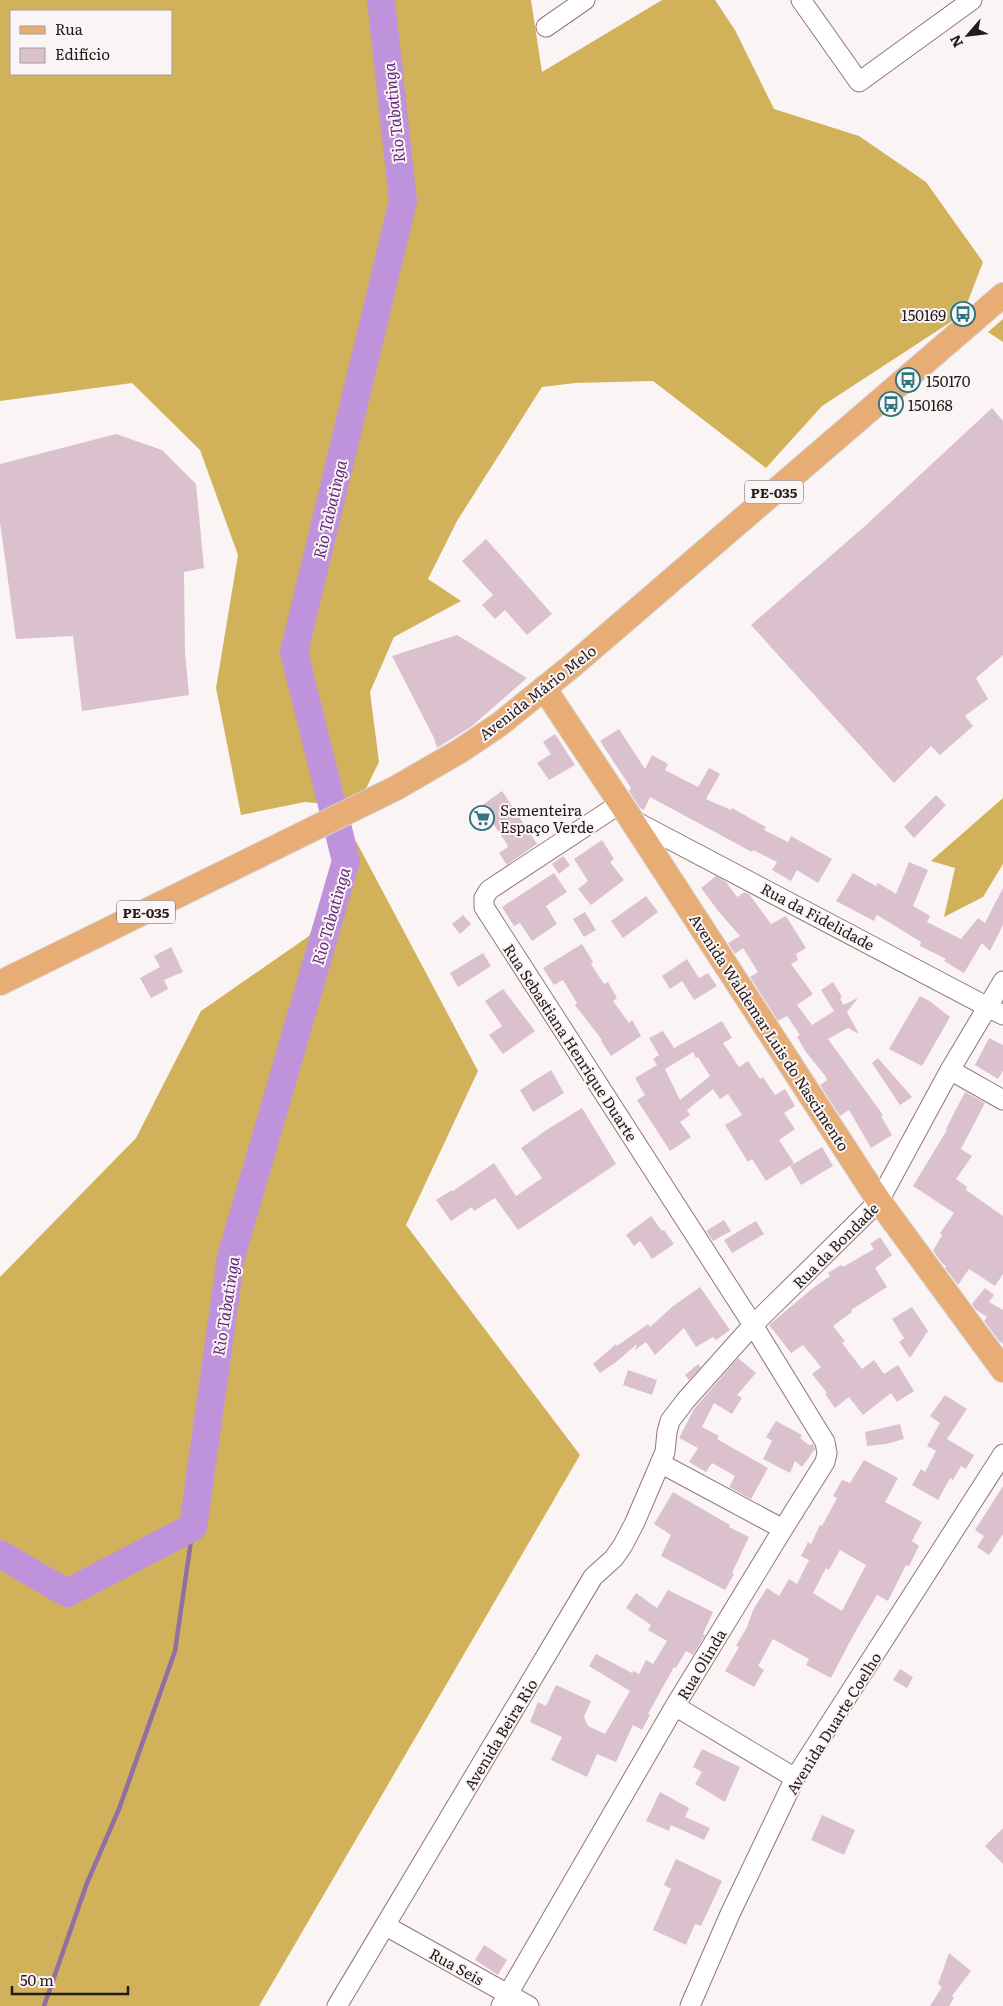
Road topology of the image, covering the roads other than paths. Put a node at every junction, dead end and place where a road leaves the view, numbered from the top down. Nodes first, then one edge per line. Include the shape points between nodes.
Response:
1 (585, 0) edge
2 (801, 0) edge
3 (972, 0) edge
4 (546, 27) dead end
5 (1003, 295) edge
6 (544, 688) junction
7 (626, 811) junction
8 (1003, 981) edge
9 (0, 983) edge
10 (996, 1010) edge
11 (950, 1070) junction
12 (1003, 1100) edge
13 (879, 1201) junction
14 (753, 1325) junction
15 (1003, 1370) edge
16 (1003, 1454) edge
17 (660, 1463) junction
18 (783, 1529) junction
19 (676, 1706) junction
20 (795, 1778) junction
21 (386, 1926) junction
22 (505, 2000) edge
23 (337, 2006) edge
24 (529, 2006) edge
25 (690, 2006) edge

1 - 4 street
2 - 3 street via 859,82
5 - 6 main road, Avenida Mário Melo / PE-035
6 - 7 main road, Avenida Waldemar Luis do Nascimento
6 - 9 main road, Avenida Mário Melo / PE-035 via 500,724 396,788
7 - 10 street, Rua da Fidelidade
7 - 13 main road, Avenida Waldemar Luis do Nascimento
7 - 14 street, Rua Sebastiana Henrique Duarte via 489,890 484,898 484,907
8 - 10 street, Rua da Bondade
10 - 11 street, Rua da Bondade
11 - 12 street
11 - 13 street, Rua da Bondade
13 - 14 street, Rua da Bondade
13 - 15 main road, Avenida Waldemar Luis do Nascimento
14 - 17 street, Rua da Bondade via 670,1421
14 - 18 street, Rua Olinda via 825,1442 828,1453
16 - 20 street, Avenida Duarte Coelho
17 - 18 street
17 - 21 street, Avenida Beira Rio via 623,1545 593,1577
18 - 19 street, Rua Olinda
19 - 20 street
19 - 22 street, Rua Olinda
20 - 25 street, Avenida Duarte Coelho
21 - 22 street, Rua Seis
21 - 23 street, Avenida Beira Rio
22 - 24 street, Rua Seis

